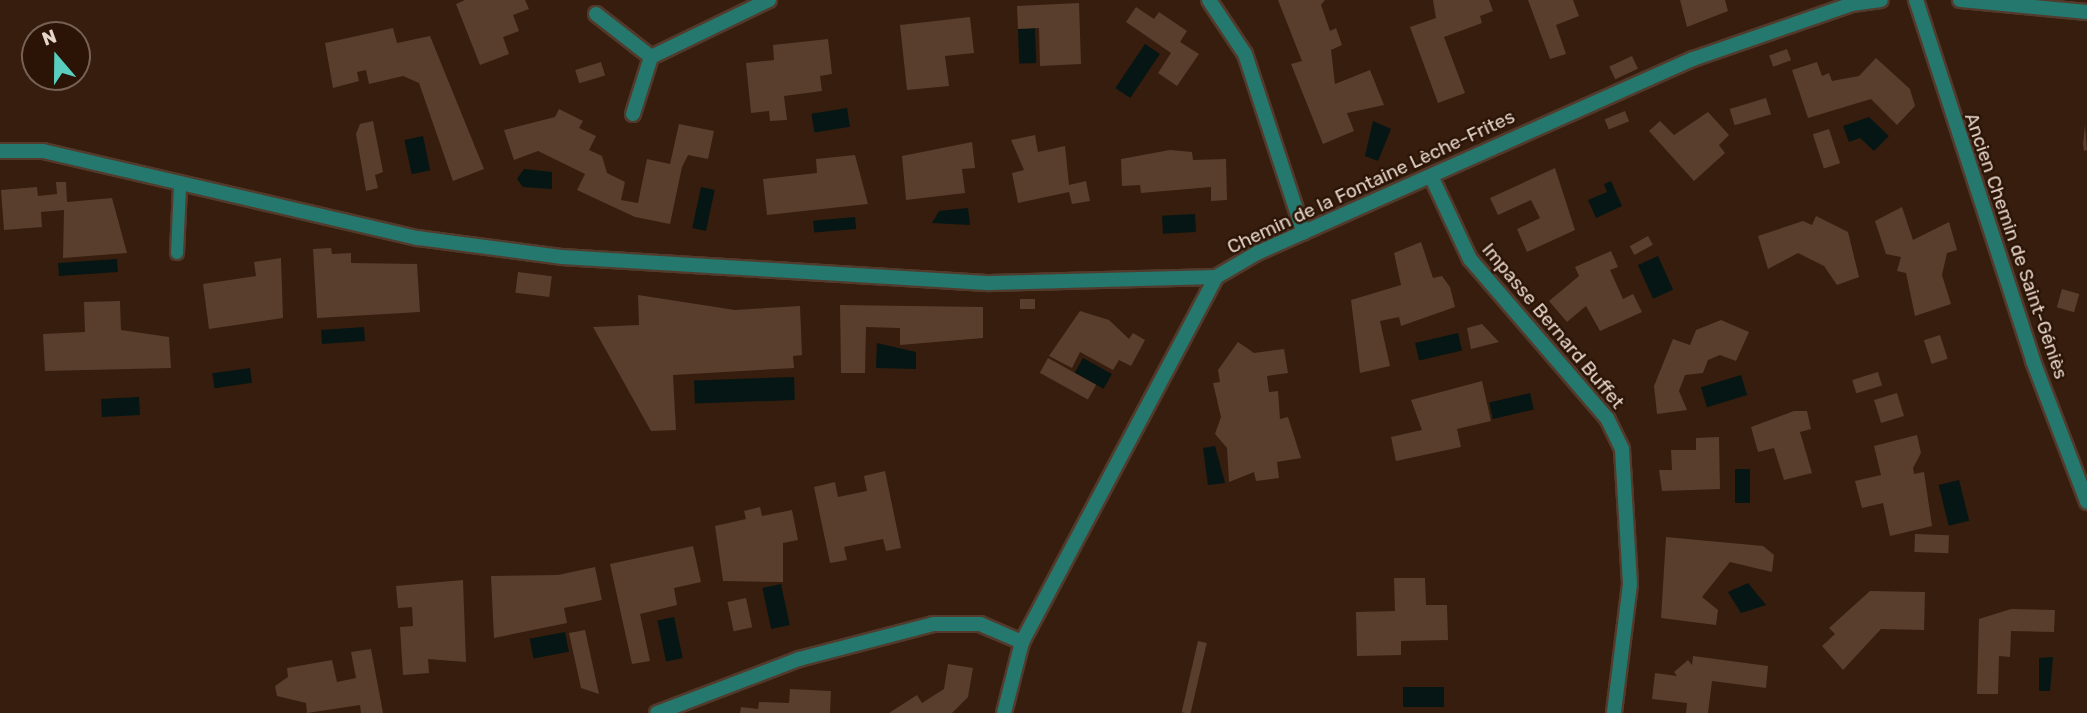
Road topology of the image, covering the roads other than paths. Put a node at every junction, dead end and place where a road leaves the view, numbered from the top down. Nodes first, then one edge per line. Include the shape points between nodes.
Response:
1 (769, 0) edge
2 (1209, 0) edge
3 (1881, 0) edge
4 (1916, 0) edge
5 (1960, 0) edge
6 (2087, 12) edge
7 (596, 14) dead end
8 (651, 57) junction
9 (633, 114) dead end
10 (0, 152) edge
11 (1432, 178) junction
12 (180, 187) junction
13 (1304, 233) junction
14 (177, 253) dead end
15 (1216, 277) junction
16 (2087, 502) edge
17 (1022, 642) junction
18 (657, 713) edge
19 (1004, 713) edge
20 (1614, 713) edge

1 - 8 street
2 - 13 street via 1245,54
3 - 11 street, Chemin de la Fontaine Lèche-Frites via 1852,4 1693,59
4 - 16 street, Ancien Chemin de Saint-Géniès via 2033,361
5 - 6 street
7 - 8 street
8 - 9 street
10 - 12 street via 43,151
11 - 13 street, Chemin de la Fontaine Lèche-Frites
11 - 20 street, Impasse Bernard Buffet via 1470,259 1607,418 1622,449 1630,584
12 - 14 lane
12 - 15 street via 418,238 562,257 990,283
13 - 15 street, Chemin de la Fontaine Lèche-Frites
15 - 17 street, Chemin de la Fontaine Lèche-Frites
17 - 18 street via 980,624 933,624 799,659
17 - 19 street, Chemin de la Fontaine Lèche-Frites

